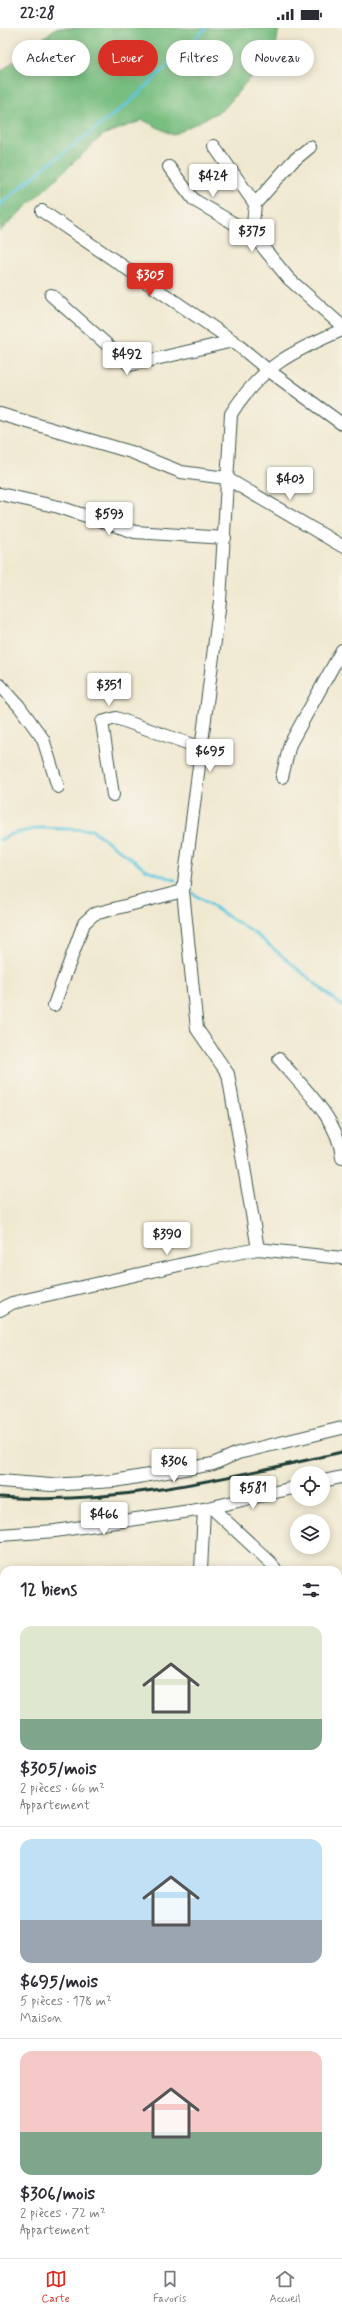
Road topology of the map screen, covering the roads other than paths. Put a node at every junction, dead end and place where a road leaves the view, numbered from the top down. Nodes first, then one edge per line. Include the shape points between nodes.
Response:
1 (214, 146) dead end
2 (310, 147) dead end
3 (169, 167) dead end
4 (255, 204) junction
5 (42, 210) dead end
6 (252, 234) junction
7 (51, 295) dead end
8 (342, 326) edge
9 (342, 330) edge
10 (233, 341) junction
11 (268, 370) junction
12 (0, 414) edge
13 (342, 424) edge
14 (226, 478) junction
15 (0, 494) edge
16 (225, 538) junction
17 (342, 546) edge
18 (342, 650) edge
19 (0, 685) edge
20 (201, 748) junction
21 (282, 777) dead end
22 (58, 786) dead end
23 (113, 795) dead end
24 (183, 891) junction
25 (54, 1005) dead end
26 (279, 1059) dead end
27 (342, 1158) edge
28 (258, 1249) junction
29 (342, 1258) edge
30 (0, 1310) edge
31 (342, 1428) edge
32 (342, 1477) edge
33 (330, 1480) edge
34 (0, 1481) edge
35 (290, 1489) edge
36 (208, 1508) junction
37 (0, 1535) edge
38 (201, 1566) edge
39 (273, 1566) edge

1 - 4 street
2 - 4 street via 292,162
3 - 6 street via 194,200
4 - 6 street
5 - 10 street
6 - 8 street via 289,280
7 - 10 street via 130,365
9 - 11 street via 301,348
10 - 11 street
11 - 13 street
11 - 14 street via 245,392 231,414
12 - 14 street via 131,452 181,472
14 - 16 street
14 - 17 street
15 - 16 street via 59,507 135,532
16 - 20 street via 220,601
18 - 21 street via 290,744
19 - 22 street via 19,706 42,739
20 - 23 street via 116,718 102,722
20 - 24 street
24 - 25 street via 94,914 84,924
24 - 28 street via 197,1029 228,1074
26 - 27 street via 327,1116 341,1146
28 - 29 street
28 - 30 street via 12,1303
31 - 34 street via 238,1453 213,1464 114,1481 52,1485
32 - 33 street
35 - 36 street
36 - 37 street via 55,1531
36 - 38 street
36 - 39 street

